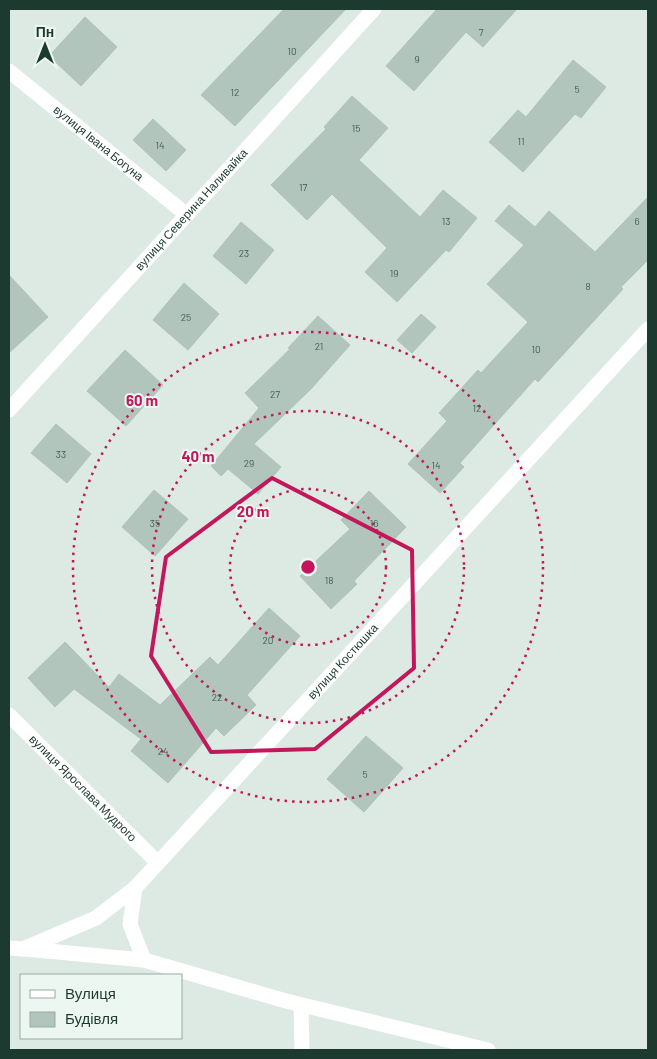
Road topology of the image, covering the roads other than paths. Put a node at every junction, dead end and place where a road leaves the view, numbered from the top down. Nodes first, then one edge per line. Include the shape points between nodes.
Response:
1 (374, 9) edge
2 (9, 71) edge
3 (187, 215) junction
4 (648, 329) edge
5 (14, 394) edge
6 (9, 410) edge
7 (9, 715) edge
8 (157, 862) junction
9 (136, 888) junction
10 (16, 949) edge
11 (144, 960) junction
12 (301, 1005) junction
13 (302, 1050) edge
14 (488, 1050) edge

1 - 3 street, вулиця Северина Наливайка
2 - 3 street, вулиця Івана Богуна
3 - 5 street, вулиця Северина Наливайка
4 - 8 street, вулиця Костюшка
5 - 6 street, вулиця Северина Наливайка
7 - 8 street, вулиця Ярослава Мудрого
8 - 9 street, вулиця Костюшка
9 - 10 street, вулиця Костюшка via 96,918
9 - 11 street via 130,924
10 - 11 street
11 - 12 street
12 - 13 street
12 - 14 street

